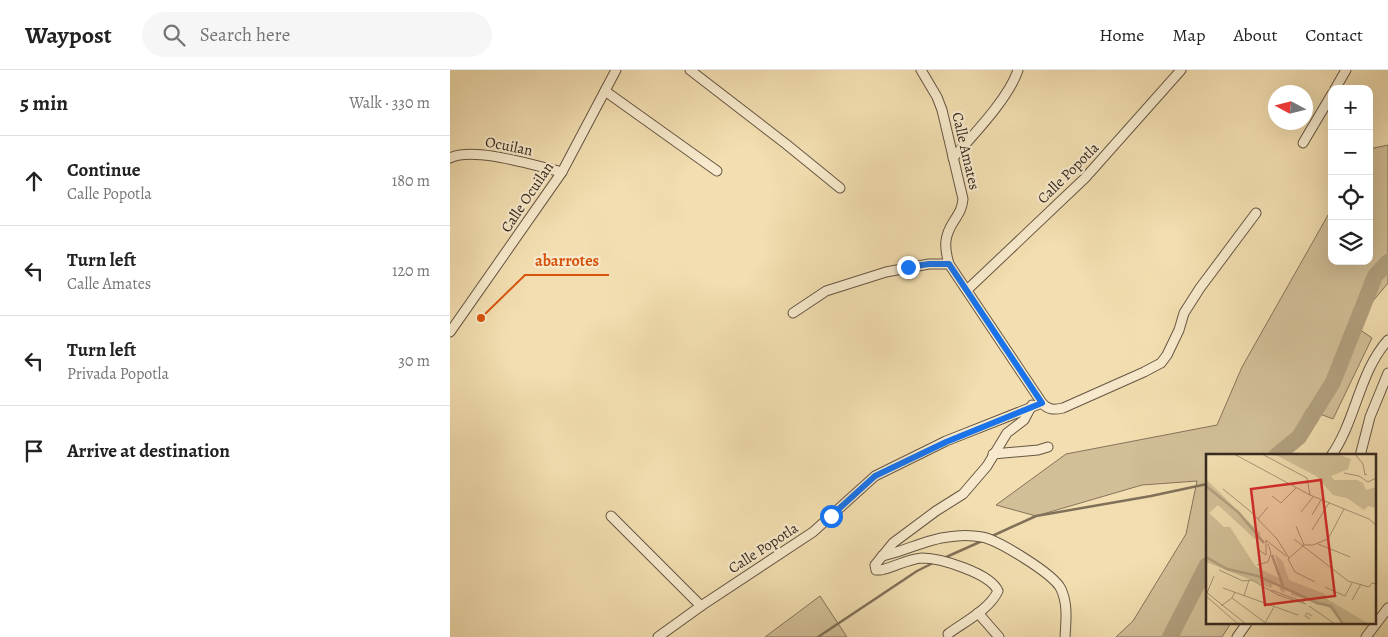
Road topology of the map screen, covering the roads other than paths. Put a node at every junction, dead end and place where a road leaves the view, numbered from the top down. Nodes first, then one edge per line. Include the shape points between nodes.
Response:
1 (616, 70) edge
2 (690, 70) edge
3 (1018, 70) edge
4 (1182, 70) edge
5 (1346, 70) edge
6 (924, 71) edge
7 (1337, 85) edge
8 (605, 91) junction
9 (1328, 101) edge
10 (1303, 143) dead end
11 (451, 156) edge
12 (953, 158) junction
13 (717, 171) dead end
14 (562, 172) junction
15 (840, 188) dead end
16 (1256, 213) dead end
17 (949, 264) junction
18 (967, 290) junction
19 (793, 314) dead end
20 (450, 332) edge
21 (1388, 340) edge
22 (1388, 373) edge
23 (1037, 404) junction
24 (1048, 447) dead end
25 (993, 454) junction
26 (1332, 454) edge
27 (1361, 454) edge
28 (611, 516) dead end
29 (882, 556) junction
30 (701, 606) junction
31 (1388, 608) edge
32 (978, 613) junction
33 (1378, 615) edge
34 (1246, 624) edge
35 (1373, 624) edge
36 (948, 634) dead end
37 (658, 637) edge
38 (999, 637) edge
39 (1065, 637) edge
40 (1237, 637) edge
41 (1366, 637) edge

1 - 8 street, Calle Ocuilan
2 - 15 street
3 - 12 street via 1012,86
4 - 18 street, Calle Popotla via 1085,178
5 - 7 street
6 - 12 street, Calle Amates via 942,110
8 - 13 street
8 - 14 street, Calle Ocuilan
9 - 10 street
11 - 14 street, Ocuilan via 479,154
12 - 17 street, Calle Amates via 963,199 945,238
14 - 20 street, Calle Ocuilan
16 - 23 street via 1184,313 1179,330 1161,363 1057,410
17 - 18 street, Calle Amates
17 - 19 street via 929,264 886,272 826,291
18 - 23 street, Calle Amates
21 - 26 street via 1373,362
22 - 27 street via 1370,417
23 - 25 street via 1006,434
23 - 30 street, Calle Popotla via 875,476 813,532
24 - 25 street
25 - 29 street via 964,494 893,543
28 - 30 street
29 - 32 street via 875,564 878,570 921,558 957,566 989,581 998,591
29 - 39 street via 947,536 984,537 998,543 1049,575 1060,586 1067,614
30 - 37 street, Calle Popotla
31 - 33 street
32 - 36 street
32 - 38 street
34 - 40 street
35 - 41 street

